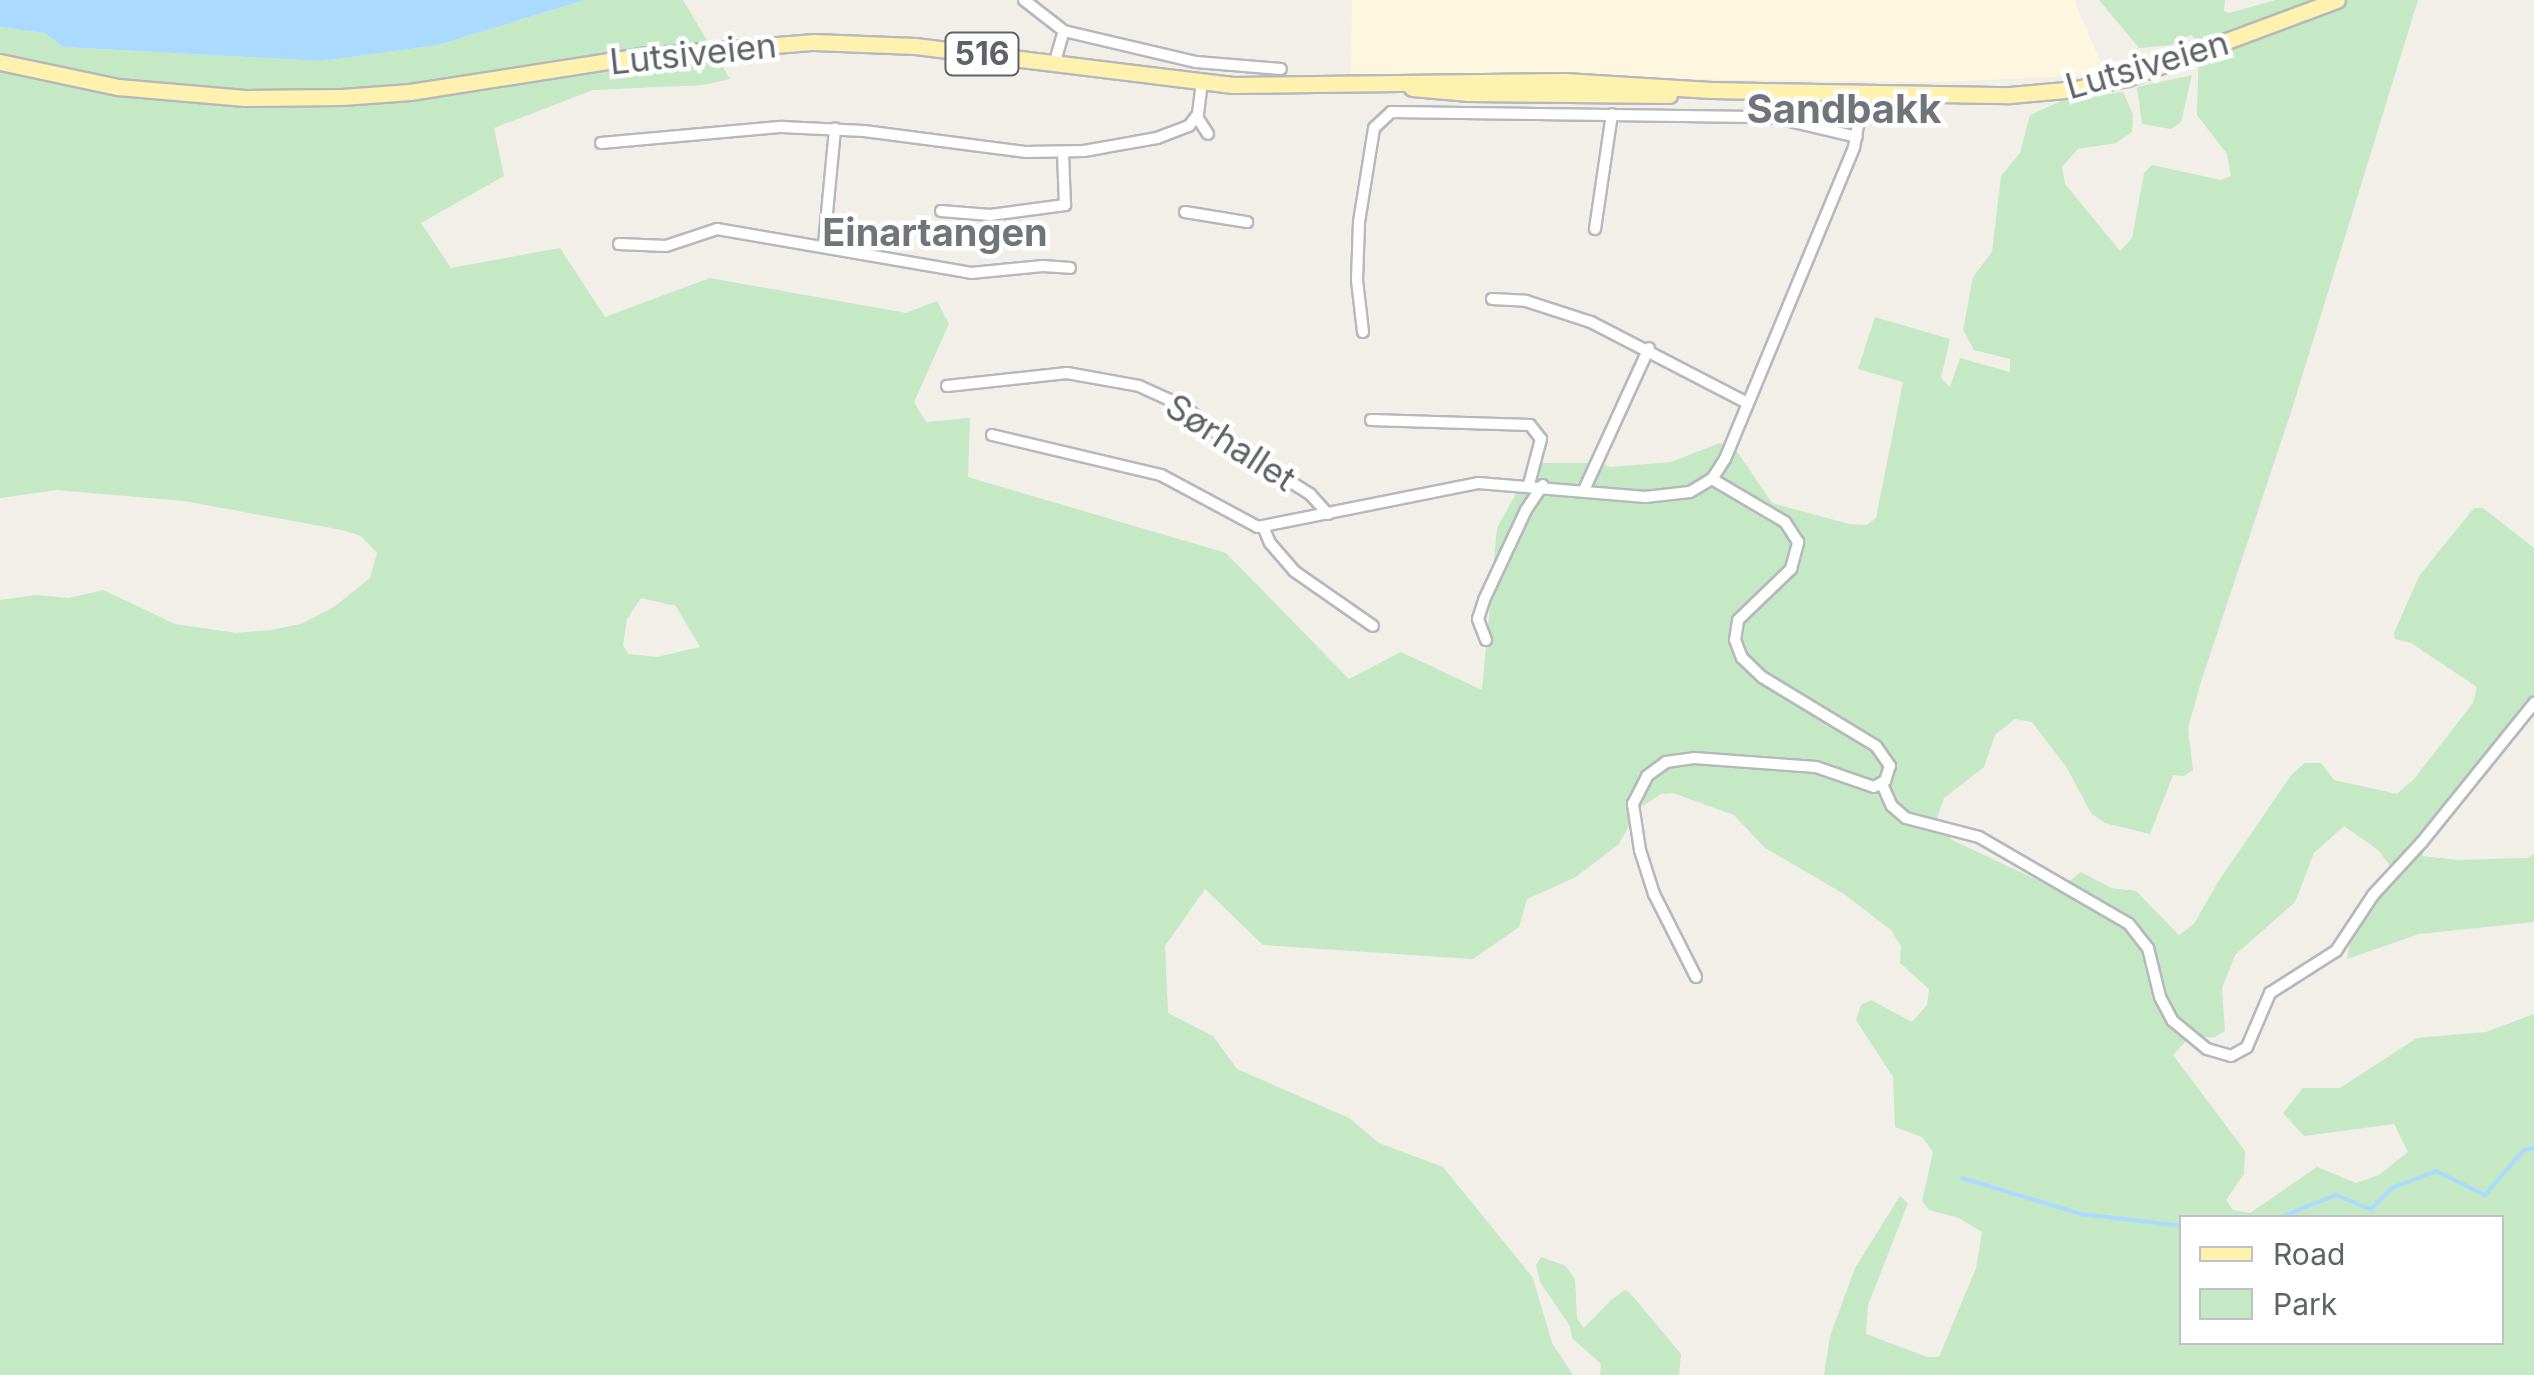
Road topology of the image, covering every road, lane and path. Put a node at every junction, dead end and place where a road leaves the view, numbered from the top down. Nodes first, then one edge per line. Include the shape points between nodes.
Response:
1 (1024, 0) edge
2 (2337, 0) edge
3 (1064, 31) junction
4 (0, 62) edge
5 (1054, 64) junction
6 (1281, 69) dead end
7 (1202, 82) junction
8 (1864, 92) junction
9 (1612, 114) junction
10 (1197, 117) junction
11 (835, 128) junction
12 (1208, 134) dead end
13 (1857, 138) junction
14 (600, 143) dead end
15 (1064, 152) junction
16 (941, 210) dead end
17 (1184, 212) dead end
18 (1248, 222) dead end
19 (1595, 228) dead end
20 (619, 244) dead end
21 (824, 244) junction
22 (1070, 268) dead end
23 (1492, 299) dead end
24 (1363, 332) dead end
25 (1648, 348) junction
26 (947, 386) dead end
27 (1748, 403) junction
28 (1371, 420) dead end
29 (992, 435) dead end
30 (1712, 478) junction
31 (1529, 484) junction
32 (1543, 485) junction
33 (1584, 490) junction
34 (1328, 514) junction
35 (1263, 526) junction
36 (1373, 626) dead end
37 (1486, 640) dead end
38 (2534, 703) edge
39 (1882, 784) junction
40 (1696, 976) dead end

1 - 3 street
2 - 8 main road, Lutsiveien / 516 via 2090,87 2010,95
3 - 5 street
3 - 6 street via 1176,59
4 - 5 main road, Lutsiveien / 516 via 118,87 302,98 374,96 779,42 916,46
5 - 7 main road, Lutsiveien / 516
7 - 8 main road, Lutsiveien / 516 via 1601,96
7 - 10 street
8 - 13 street
9 - 13 street via 1772,116
9 - 19 street
9 - 24 street via 1399,111 1381,118 1370,143 1359,222
10 - 12 street
10 - 15 street via 1158,138
11 - 14 street
11 - 15 street
11 - 21 street
13 - 27 street
15 - 16 street via 1065,205 1002,214
17 - 18 street
20 - 21 street via 666,246 717,229
21 - 22 street via 970,273
23 - 25 street via 1550,307
25 - 27 street
25 - 33 street
26 - 34 street, Sørhallet via 1067,374 1139,386 1185,407 1229,444 1310,494
27 - 30 street
28 - 31 street via 1530,424 1540,439
29 - 35 street via 1161,476
30 - 33 street via 1664,497
30 - 39 street via 1780,519 1798,542 1787,574 1738,620 1735,640 1742,658 1881,750 1890,766
31 - 32 street
31 - 34 street via 1478,483
32 - 33 street
32 - 37 street via 1484,600 1478,620
34 - 35 street
35 - 36 street via 1294,571
38 - 39 street via 2373,895 2336,951 2270,994 2247,1047 2231,1056 2208,1049 2173,1021 2148,948 2129,924 1979,837 1906,818
39 - 40 street via 1864,785 1816,767 1694,758 1666,762 1647,776 1633,804 1640,850 1654,894

